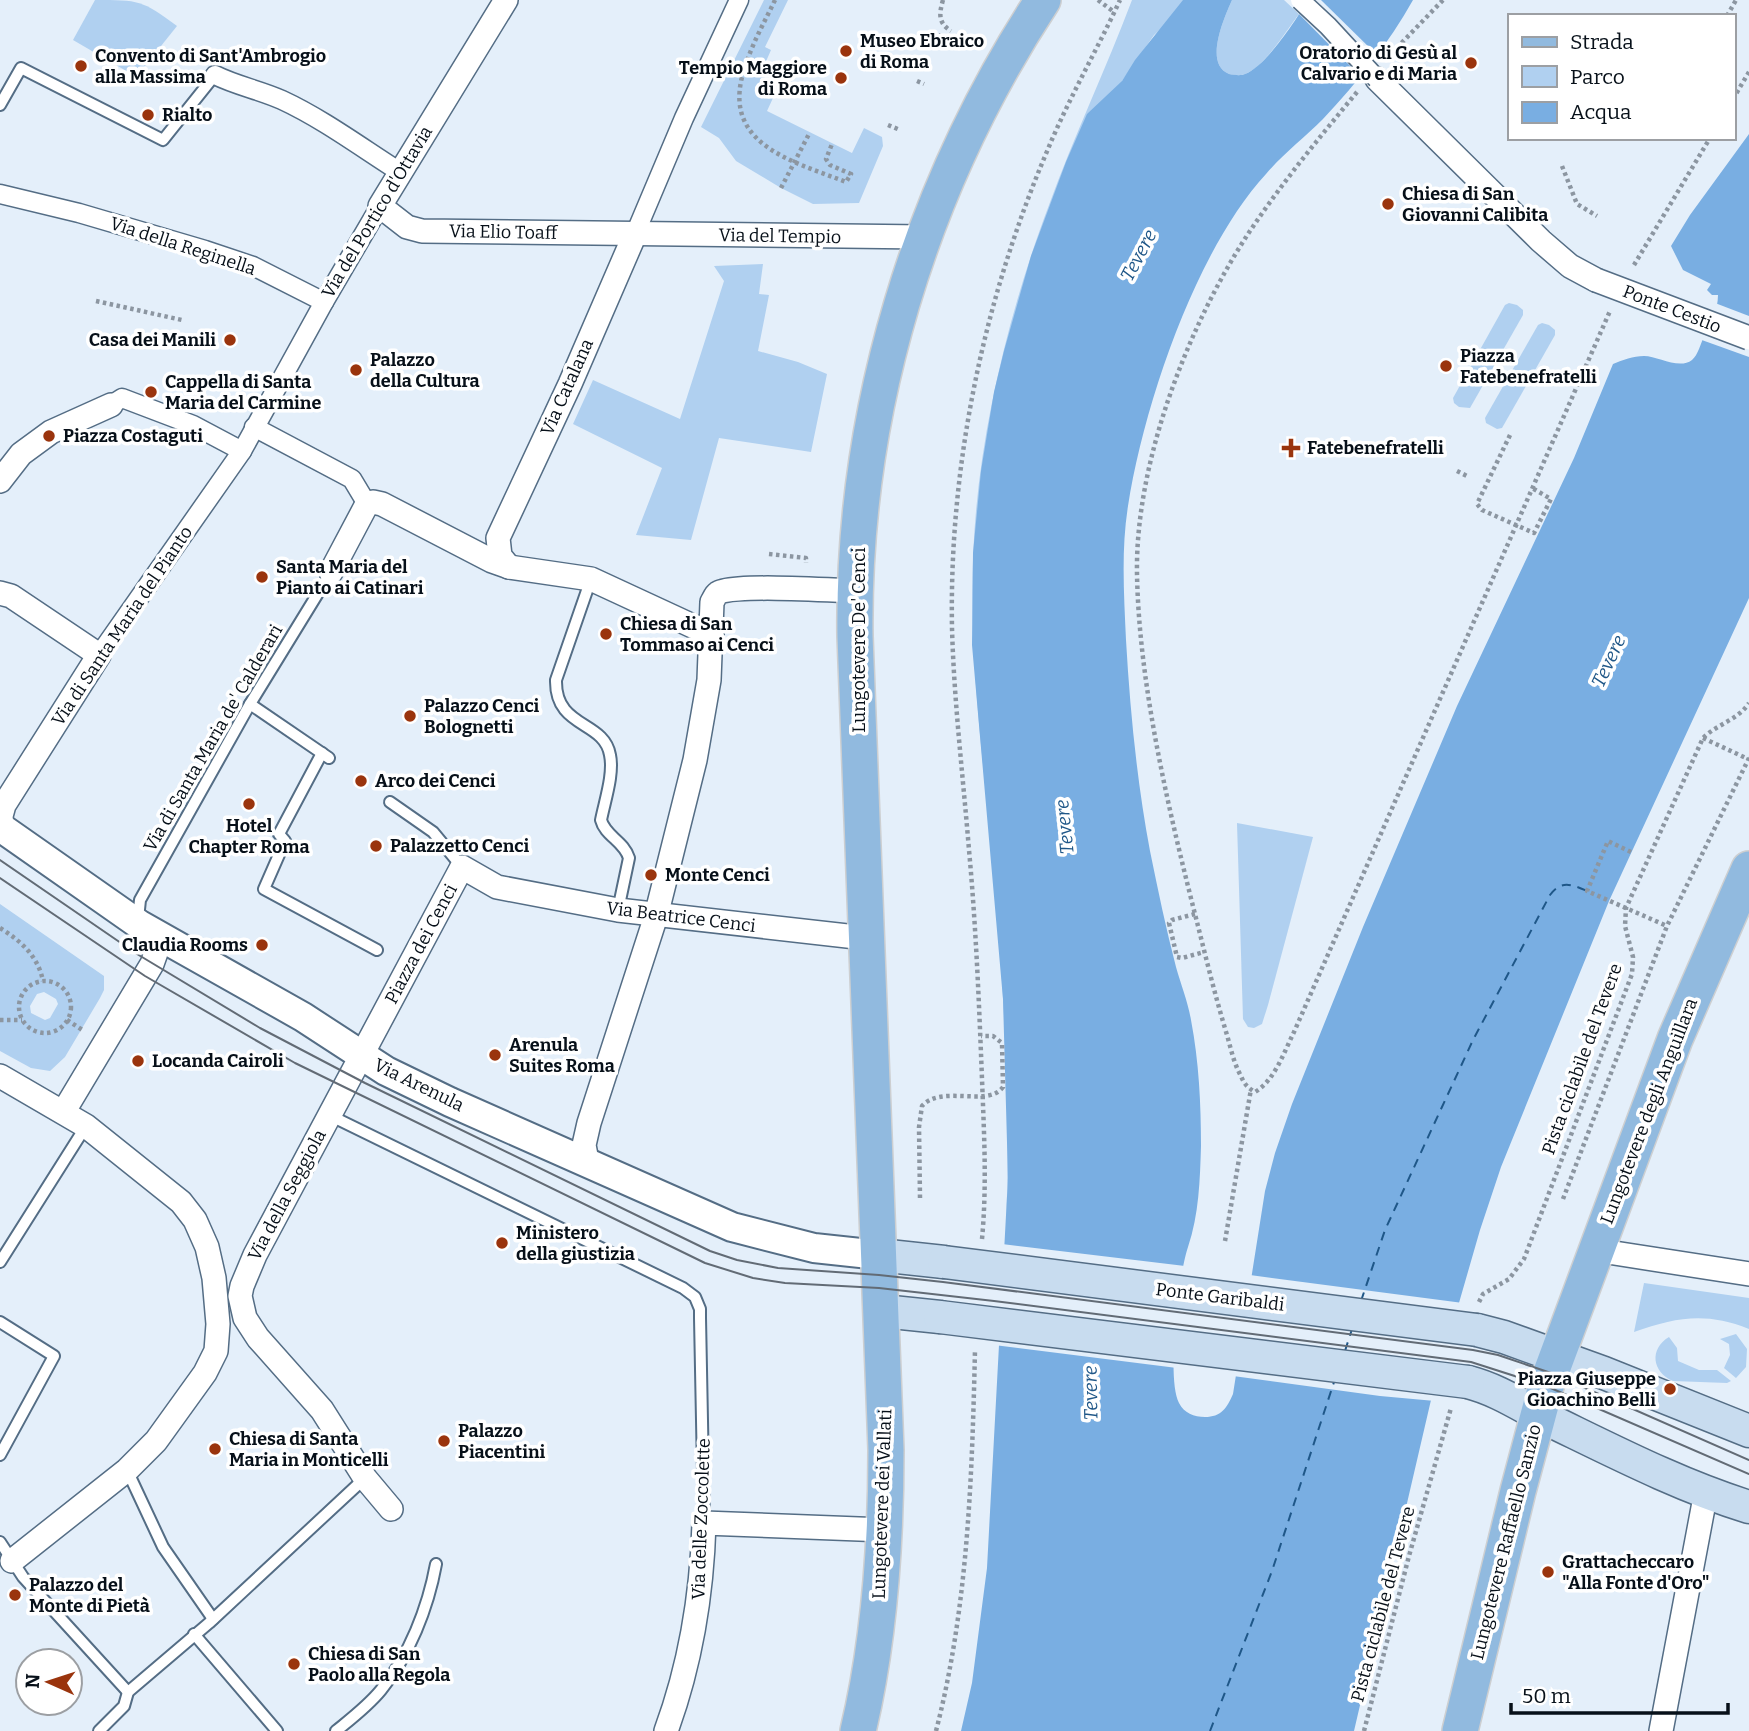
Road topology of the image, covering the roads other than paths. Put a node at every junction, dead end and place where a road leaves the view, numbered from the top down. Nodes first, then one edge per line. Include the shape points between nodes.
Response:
1 (506, 0) edge
2 (738, 0) edge
3 (1043, 0) edge
4 (1300, 0) edge
5 (215, 75) joint
6 (1371, 78) joint
7 (0, 105) edge
8 (400, 172) junction
9 (0, 194) edge
10 (380, 206) junction
11 (635, 234) junction
12 (924, 237) junction
13 (324, 302) junction
14 (1749, 338) edge
15 (111, 405) joint
16 (254, 427) junction
17 (242, 451) junction
18 (0, 481) edge
19 (367, 504) junction
20 (498, 538) junction
21 (466, 549) junction
22 (509, 567) junction
23 (331, 572) joint
24 (591, 579) junction
25 (855, 591) junction
26 (0, 593) edge
27 (712, 635) junction
28 (99, 655) junction
29 (250, 704) junction
30 (390, 802) dead end
31 (1, 828) edge
32 (462, 867) junction
33 (1749, 869) edge
34 (498, 887) joint
35 (618, 910) junction
36 (656, 916) junction
37 (147, 930) junction
38 (865, 939) junction
39 (377, 950) dead end
40 (360, 1056) junction
41 (0, 1076) edge
42 (64, 1111) junction
43 (329, 1115) junction
44 (86, 1126) junction
45 (587, 1161) junction
46 (1595, 1250) junction
47 (0, 1262) edge
48 (1749, 1273) edge
49 (879, 1278) junction
50 (0, 1322) edge
51 (1558, 1355) junction
52 (1537, 1415) junction
53 (1749, 1431) edge
54 (0, 1455) edge
55 (127, 1469) junction
56 (365, 1478) junction
57 (1706, 1492) junction
58 (1749, 1507) edge
59 (391, 1509) dead end
60 (704, 1522) junction
61 (885, 1530) junction
62 (6, 1551) edge
63 (436, 1564) dead end
64 (213, 1619) junction
65 (194, 1634) junction
66 (128, 1692) junction
67 (99, 1731) edge
68 (277, 1731) edge
69 (336, 1731) edge
70 (666, 1731) edge
71 (858, 1731) edge
72 (1460, 1731) edge
73 (1661, 1731) edge

1 - 8 street, Via del Portico d'Ottavia
2 - 11 street
3 - 12 main road, Lungotevere De' Cenci via 978,110
4 - 6 street, bridge
5 - 7 lane via 163,140 21,68
5 - 8 street via 280,99
6 - 14 street, Ponte Cestio, bridge via 1570,266
8 - 10 street, Via del Portico d'Ottavia
9 - 13 street, Via della Reginella via 253,266
10 - 11 street, Via Elio Toaff via 407,227 422,231
10 - 13 street, Via del Portico d'Ottavia
11 - 12 street, Via del Tempio
11 - 20 street, Via Catalana
12 - 25 main road, Lungotevere De' Cenci via 883,378 860,514
13 - 16 street, Via del Portico d'Ottavia
15 - 17 street via 122,398 193,425
15 - 18 street via 51,432 22,454
16 - 17 street, Via di Santa Maria del Pianto
16 - 19 street via 352,479
17 - 28 street, Via di Santa Maria del Pianto
19 - 21 street via 382,504
19 - 23 street
20 - 21 street via 485,548
20 - 22 street via 500,556
21 - 22 street
22 - 24 street
23 - 29 lane, Via di Santa Maria de' Calderari
24 - 27 street
24 - 35 lane via 555,692 561,707 601,737 610,754 601,820 627,849 629,858
25 - 27 street via 719,592 712,602
25 - 38 main road, Lungotevere De' Cenci
26 - 28 street
27 - 36 street via 695,760
28 - 31 street, Via di Santa Maria del Pianto via 4,805
29 - 37 lane, Via di Santa Maria de' Calderari via 140,900 137,915
29 - 39 lane via 326,756 279,834 285,841 264,889
30 - 32 lane via 433,832
31 - 37 street, Via Arenula
32 - 34 street, Piazza dei Cenci
32 - 40 street, Piazza dei Cenci
33 - 46 main road, Lungotevere degli Anguillara via 1675,1039
34 - 35 street, Via Beatrice Cenci
35 - 36 street, Via Beatrice Cenci
36 - 38 street, Via Beatrice Cenci
36 - 45 street via 589,1123 584,1145
37 - 40 street, Via Arenula via 303,1017
37 - 42 street via 158,947 152,964
38 - 49 main road, Lungotevere De' Cenci
40 - 43 street, Via della Seggiola
40 - 45 street, Via Arenula via 450,1102
41 - 42 street
42 - 44 street
43 - 56 street, Via della Seggiola via 245,1275 240,1296 245,1318 258,1338 322,1410
43 - 60 lane, Via delle Zoccolette via 695,1297
44 - 47 lane
44 - 55 street via 190,1213 203,1237 215,1286 218,1339 211,1362 164,1431
45 - 49 street, Via Arenula via 732,1227 814,1248
46 - 48 street
46 - 51 main road, Lungotevere degli Anguillara
49 - 51 main road, Ponte Garibaldi, bridge via 944,1262 1473,1317
49 - 52 main road, bridge via 892,1312 1460,1393 1489,1388
49 - 61 main road, Lungotevere dei Vallati
50 - 54 lane via 54,1356
51 - 52 main road, Lungotevere Raffaello Sanzio
51 - 53 main road
52 - 57 main road
52 - 72 main road, Lungotevere Raffaello Sanzio
55 - 62 street
55 - 64 lane via 163,1547
56 - 59 street, Via della Seggiola
56 - 64 lane
57 - 58 main road
57 - 73 street
60 - 61 street
60 - 70 street, Via delle Zoccolette via 695,1626
61 - 71 main road, Lungotevere dei Vallati via 874,1645
62 - 66 lane via 23,1577
63 - 69 lane via 426,1605 397,1669 365,1707
64 - 65 lane
65 - 66 lane
65 - 68 lane
66 - 67 lane via 124,1706

